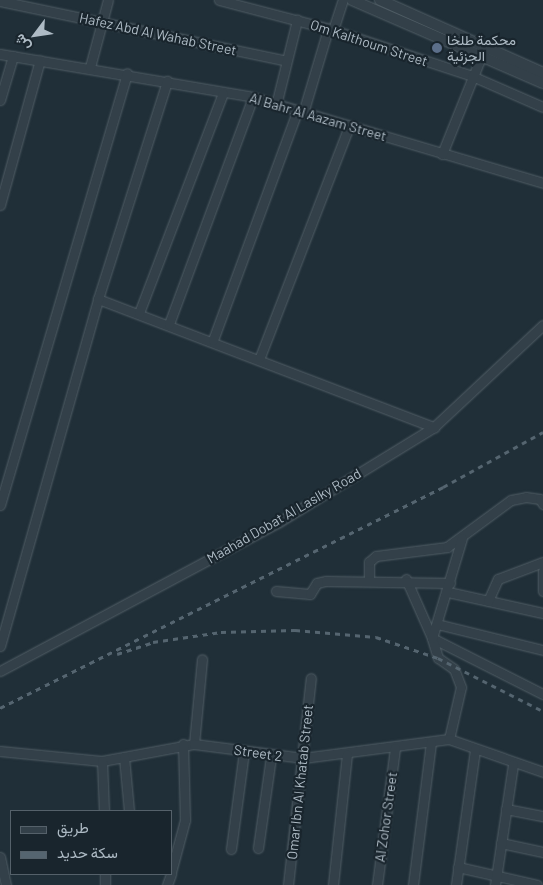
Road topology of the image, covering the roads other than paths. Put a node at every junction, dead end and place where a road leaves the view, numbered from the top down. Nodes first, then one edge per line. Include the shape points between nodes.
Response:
1 (108, 0) edge
2 (219, 0) edge
3 (342, 0) edge
4 (352, 0) edge
5 (380, 0) edge
6 (0, 1) edge
7 (255, 4) edge
8 (297, 20) junction
9 (102, 22) junction
10 (330, 29) junction
11 (484, 49) junction
12 (0, 54) edge
13 (13, 56) junction
14 (40, 60) junction
15 (286, 61) junction
16 (90, 67) junction
17 (127, 73) junction
18 (543, 73) edge
19 (472, 76) junction
20 (167, 81) junction
21 (543, 83) edge
22 (223, 93) junction
23 (253, 97) junction
24 (0, 100) edge
25 (276, 104) junction
26 (543, 107) edge
27 (300, 113) junction
28 (348, 126) junction
29 (442, 154) junction
30 (543, 183) edge
31 (0, 205) edge
32 (98, 299) junction
33 (139, 313) junction
34 (169, 324) junction
35 (543, 324) edge
36 (213, 340) junction
37 (260, 357) junction
38 (434, 427) junction
39 (0, 504) edge
40 (543, 504) edge
41 (462, 538) junction
42 (543, 562) edge
43 (543, 571) edge
44 (406, 579) junction
45 (369, 581) junction
46 (450, 583) junction
47 (276, 591) dead end
48 (543, 591) edge
49 (448, 592) junction
50 (488, 601) junction
51 (543, 613) edge
52 (437, 624) junction
53 (432, 638) junction
54 (0, 646) edge
55 (543, 650) edge
56 (202, 659) dead end
57 (0, 671) edge
58 (311, 678) dead end
59 (543, 694) edge
60 (449, 739) junction
61 (431, 742) junction
62 (183, 744) junction
63 (194, 744) junction
64 (395, 748) junction
65 (475, 749) junction
66 (0, 751) edge
67 (244, 752) junction
68 (347, 754) junction
69 (124, 757) junction
70 (271, 757) junction
71 (302, 758) junction
72 (102, 761) junction
73 (513, 764) junction
74 (543, 772) edge
75 (506, 809) junction
76 (104, 810) edge
77 (129, 810) edge
78 (543, 816) edge
79 (501, 843) junction
80 (258, 848) dead end
81 (231, 849) dead end
82 (543, 852) edge
83 (0, 857) edge
84 (458, 867) junction
85 (172, 869) edge
86 (3, 880) edge
87 (496, 880) edge
88 (288, 885) edge
89 (333, 885) edge
90 (377, 885) edge
91 (413, 885) edge
92 (456, 885) edge
93 (537, 885) edge

1 - 9 street
2 - 7 street, Om Kalthoum Street
3 - 10 street
4 - 11 street
5 - 11 street
6 - 9 street, Hafez Abd Al Wahab Street
7 - 8 street, Om Kalthoum Street
8 - 10 street, Om Kalthoum Street
8 - 15 street
9 - 15 street, Hafez Abd Al Wahab Street
9 - 16 street
10 - 19 street, Om Kalthoum Street
10 - 27 street
11 - 18 street
11 - 19 street
11 - 21 street
12 - 13 street, Al Bahr Al Aazam Street
13 - 14 street, Al Bahr Al Aazam Street
13 - 24 street
14 - 16 street, Al Bahr Al Aazam Street
14 - 31 street
15 - 25 street
16 - 17 street, Al Bahr Al Aazam Street
17 - 20 street, Al Bahr Al Aazam Street
17 - 39 street
19 - 26 street, Om Kalthoum Street
19 - 29 street
20 - 22 street, Al Bahr Al Aazam Street
20 - 32 street
22 - 23 street, Al Bahr Al Aazam Street
22 - 33 street
23 - 25 street, Al Bahr Al Aazam Street
23 - 34 street
25 - 27 street, Al Bahr Al Aazam Street
27 - 28 street, Al Bahr Al Aazam Street
27 - 36 street
28 - 29 street, Al Bahr Al Aazam Street
28 - 37 street
29 - 30 street, Al Bahr Al Aazam Street
32 - 33 street
32 - 54 street
33 - 34 street
34 - 36 street
35 - 38 street, Maahad Dobat Al Laslky Road
36 - 37 street
37 - 38 street
38 - 57 street, Maahad Dobat Al Laslky Road via 279,522
40 - 41 street via 540,499 526,497 511,500
41 - 45 street via 429,552 376,556 369,562
41 - 46 street
42 - 50 street via 498,579
43 - 48 street
44 - 45 street
44 - 46 street
44 - 53 street
45 - 47 street via 320,582 310,594
46 - 49 street
49 - 50 street
49 - 52 street
50 - 51 street
52 - 53 street
52 - 55 street
53 - 59 street
53 - 60 street via 438,658 454,669 460,687
56 - 63 street
58 - 71 street, Omar Ibn Al Khatab Street
60 - 61 street, Street 2
60 - 65 street
61 - 64 street, Street 2
61 - 91 street
62 - 63 street, Street 2
62 - 69 street, Street 2
62 - 85 street via 185,820
63 - 67 street, Street 2
64 - 68 street, Street 2
64 - 90 street, Al Zohor Street
65 - 73 street
65 - 84 street
66 - 72 street, Street 2
67 - 70 street, Street 2
67 - 81 street
68 - 71 street, Street 2
68 - 89 street
69 - 72 street, Street 2
69 - 77 street
70 - 71 street, Street 2
70 - 80 street
71 - 88 street, Omar Ibn Al Khatab Street
72 - 76 street
73 - 74 street
73 - 75 street
75 - 78 street
75 - 79 street
79 - 82 street
79 - 87 street
83 - 86 street
84 - 87 street
84 - 92 street
87 - 93 street

